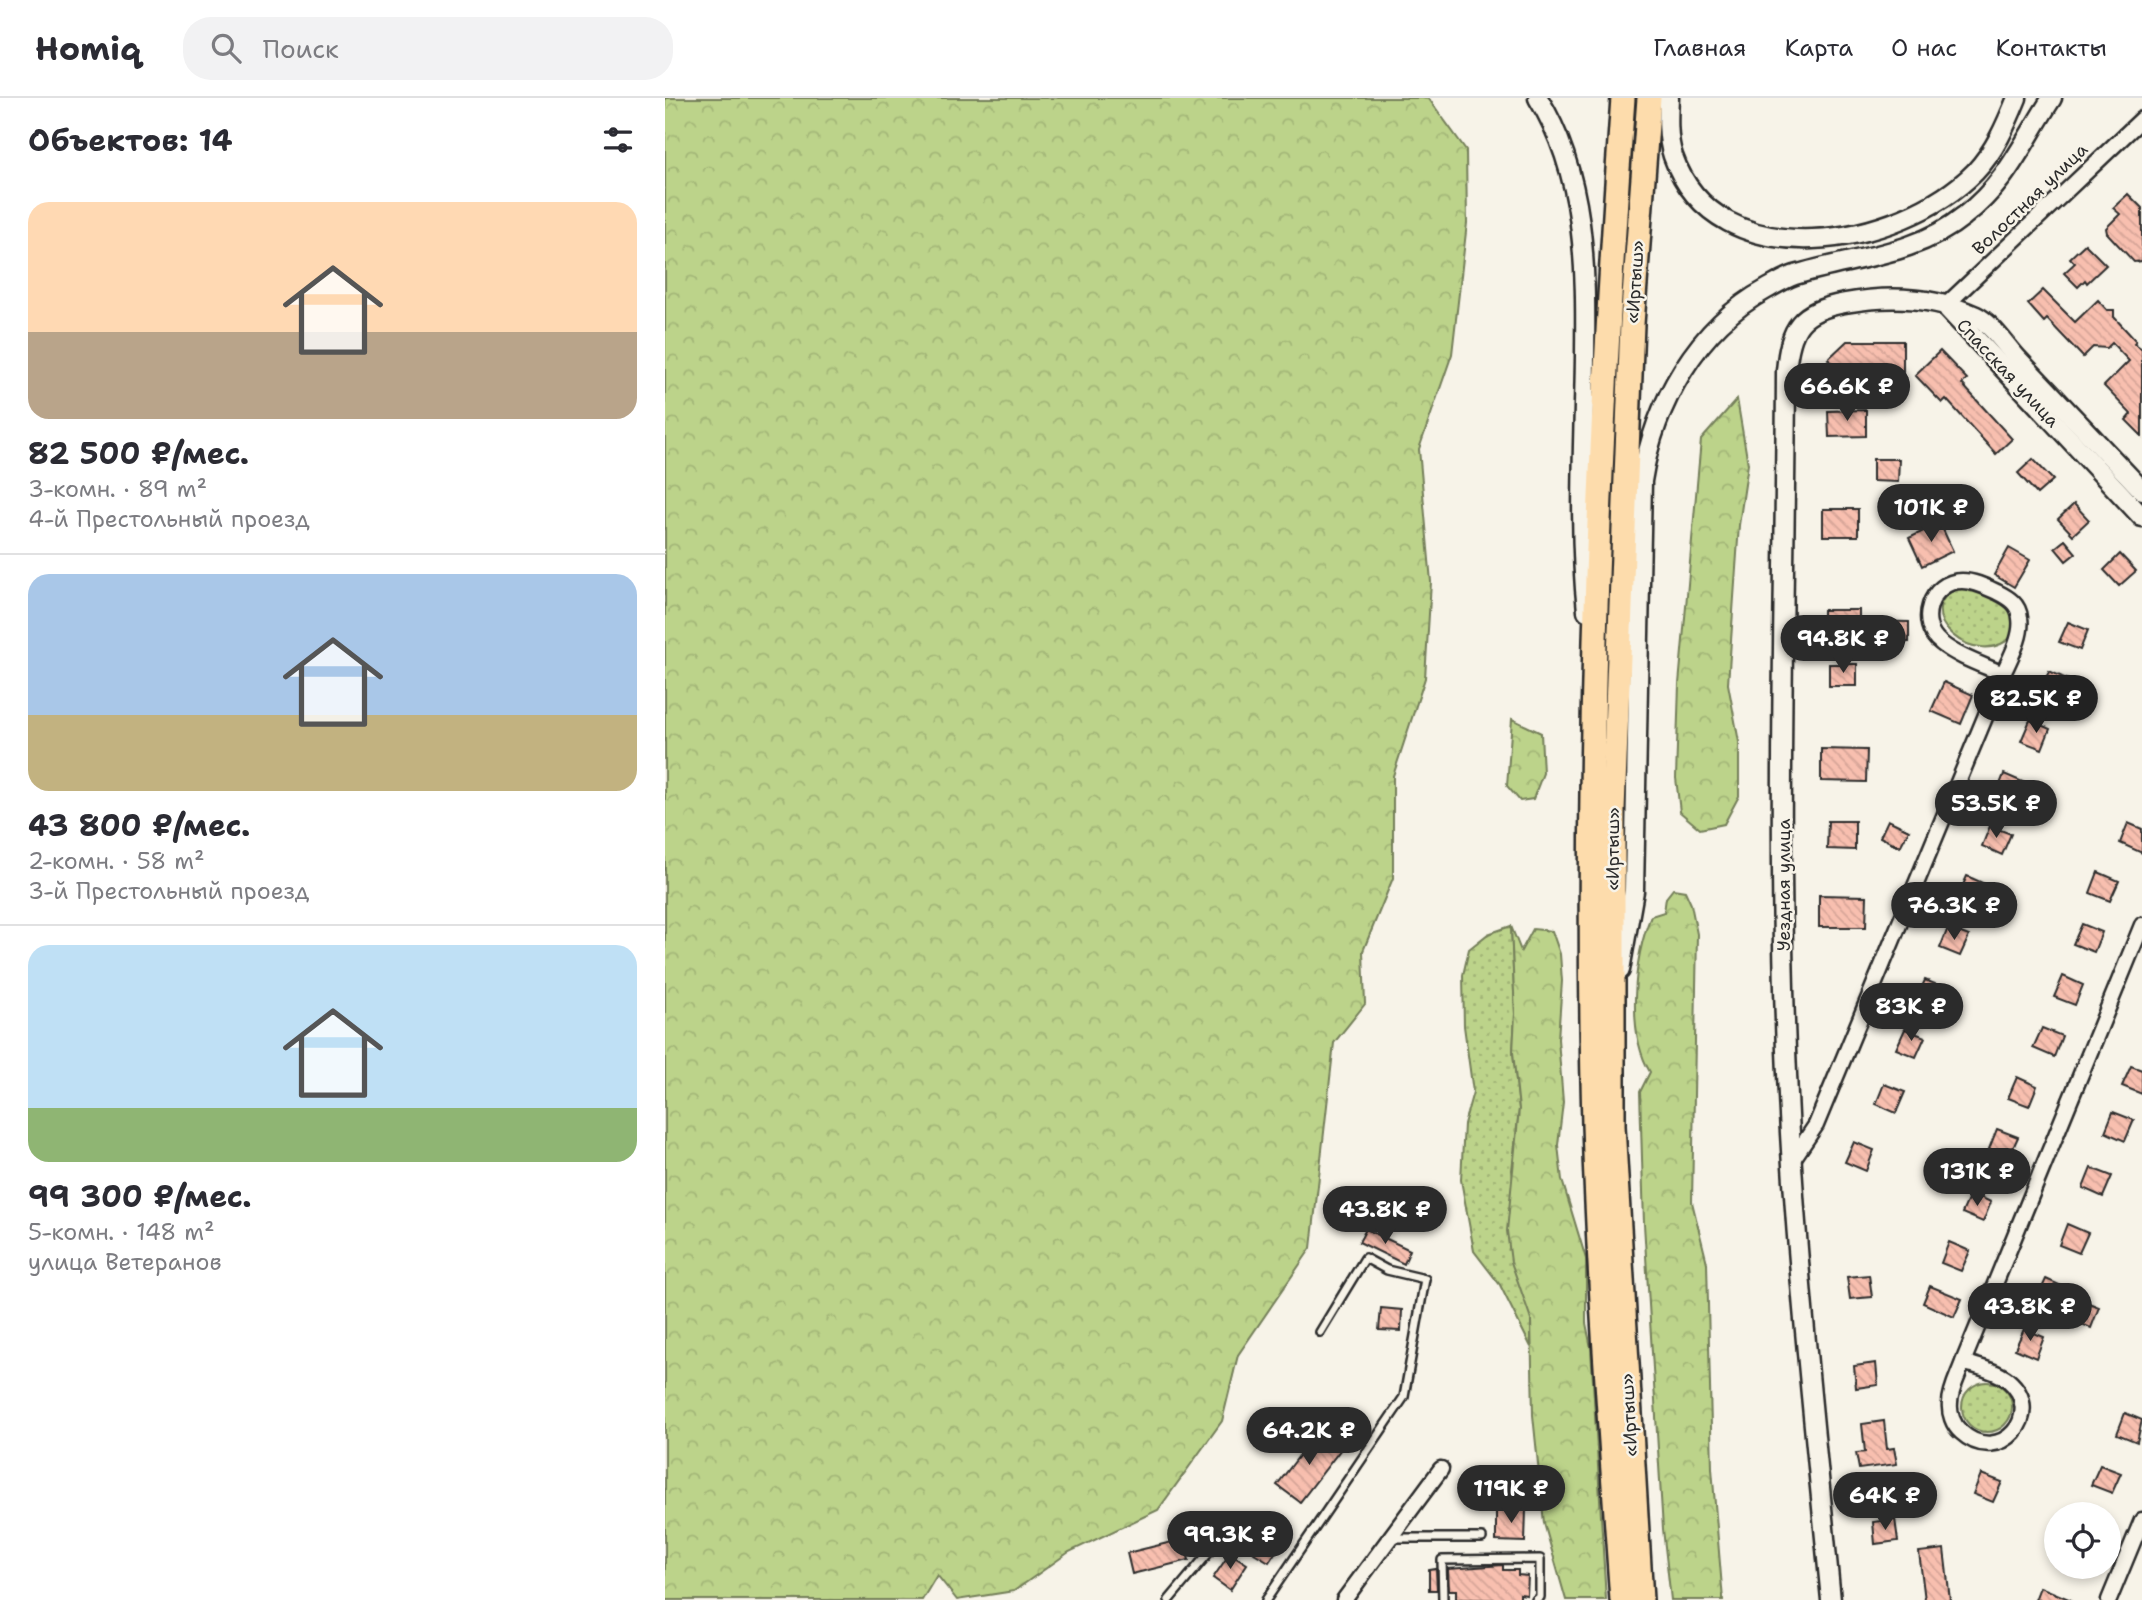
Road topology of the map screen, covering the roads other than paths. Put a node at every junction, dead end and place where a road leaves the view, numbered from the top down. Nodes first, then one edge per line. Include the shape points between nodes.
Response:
1 (1538, 98) edge
2 (1623, 98) edge
3 (1649, 98) edge
4 (1669, 98) edge
5 (2017, 98) edge
6 (2052, 98) edge
7 (2142, 119) edge
8 (1945, 306) junction
9 (2142, 490) edge
10 (2142, 517) edge
11 (1594, 664) junction
12 (2003, 674) junction
13 (2142, 925) edge
14 (1613, 1007) junction
15 (1793, 1159) junction
16 (1320, 1332) dead end
17 (1963, 1362) junction
18 (1441, 1469) dead end
19 (2142, 1520) edge
20 (1222, 1537) dead end
21 (1390, 1538) junction
22 (1482, 1538) dead end
23 (1169, 1600) edge
24 (1266, 1600) edge
25 (1345, 1600) edge
26 (1443, 1600) edge
27 (1536, 1600) edge
28 (1622, 1600) edge
29 (1641, 1600) edge
30 (1831, 1600) edge
31 (2109, 1600) edge

1 - 11 street via 1548,113 1566,166 1581,224 1586,270 1583,544
2 - 11 highway, «Иртыш» via 1607,316
3 - 14 highway, «Иртыш» via 1620,578
4 - 5 street via 1673,155 1696,195 1716,214 1745,230 1784,238 1830,238 1863,234 1897,222 1948,195 1998,142
6 - 14 street via 2022,153 1963,217 1909,247 1794,275 1741,303 1715,327 1657,418 1642,481 1633,891
7 - 8 street, Волостная улица
8 - 9 street, Спасская улица via 1978,317
8 - 10 street, Спасская улица
8 - 15 street, Уездная улица via 1879,297 1832,306 1808,315 1789,341 1782,863
11 - 28 highway, «Иртыш» via 1594,1125
12 - 12 street via 2019,633 2017,606 2009,597 1973,582 1946,584 1929,605 1931,632 1948,647
12 - 15 street via 1816,1125
13 - 17 street
14 - 29 highway, «Иртыш» via 1618,1219
15 - 30 street, Уездная улица via 1801,1293
16 - 24 lane via 1364,1258 1387,1270 1425,1279 1404,1397
17 - 17 street via 1949,1401 1957,1428 1980,1444 2007,1439 2022,1417 2017,1390 1994,1372
18 - 21 street
19 - 31 street
20 - 23 lane
21 - 22 lane
21 - 25 street
26 - 27 lane via 1442,1560 1540,1559 1540,1597

